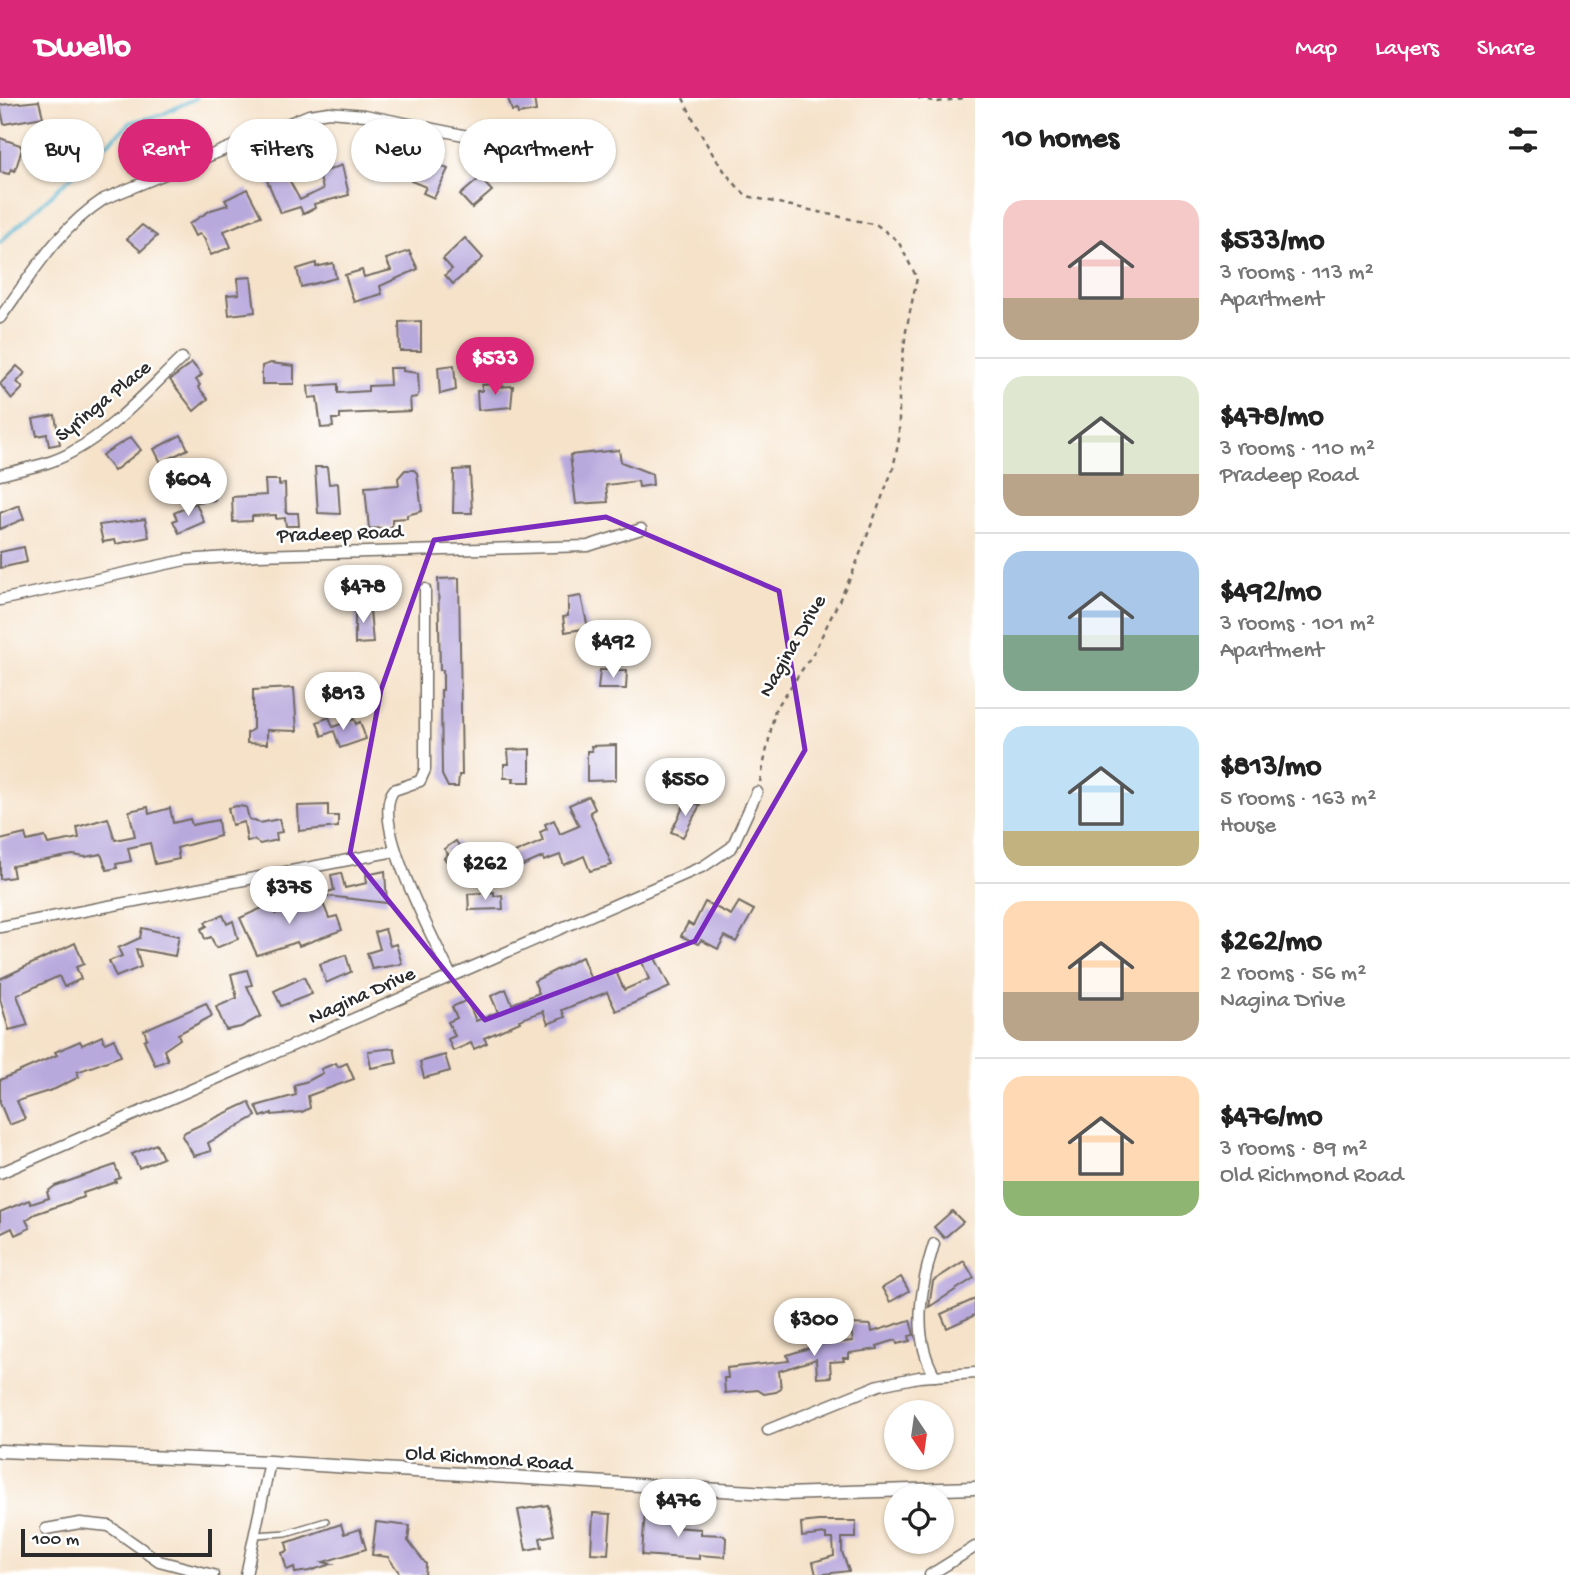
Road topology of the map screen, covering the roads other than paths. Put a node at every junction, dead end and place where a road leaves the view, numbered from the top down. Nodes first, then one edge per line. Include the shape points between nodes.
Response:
1 (459, 134) edge
2 (0, 318) edge
3 (182, 358) dead end
4 (0, 475) edge
5 (641, 529) dead end
6 (425, 589) dead end
7 (0, 600) edge
8 (757, 793) road end
9 (395, 851) junction
10 (0, 927) edge
11 (451, 976) junction
12 (0, 1173) edge
13 (934, 1244) dead end
14 (975, 1373) edge
15 (935, 1376) junction
16 (768, 1430) dead end
17 (0, 1451) edge
18 (270, 1462) junction
19 (975, 1488) edge
20 (326, 1521) dead end
21 (46, 1529) dead end
22 (256, 1535) junction
23 (975, 1547) edge
24 (176, 1570) edge
25 (213, 1575) edge
26 (246, 1575) edge
27 (930, 1575) edge

1 - 2 street via 365,115 309,115 104,199 59,236
3 - 4 street, Syringa Place via 72,452
5 - 7 street, Pradeep Road via 588,546 185,561
6 - 9 street via 425,770 420,781 398,787 389,795
8 - 11 street, Nagina Drive via 740,836 719,858
9 - 10 street
9 - 11 street
11 - 12 street, Nagina Drive
13 - 15 street via 920,1306 927,1358
14 - 15 street
15 - 16 street via 879,1385
17 - 18 street, Old Richmond Road
18 - 19 street, Old Richmond Road via 783,1494
18 - 22 street
20 - 22 lane via 286,1533
21 - 24 street via 80,1523 109,1526
22 - 26 street
23 - 27 street
24 - 25 street

